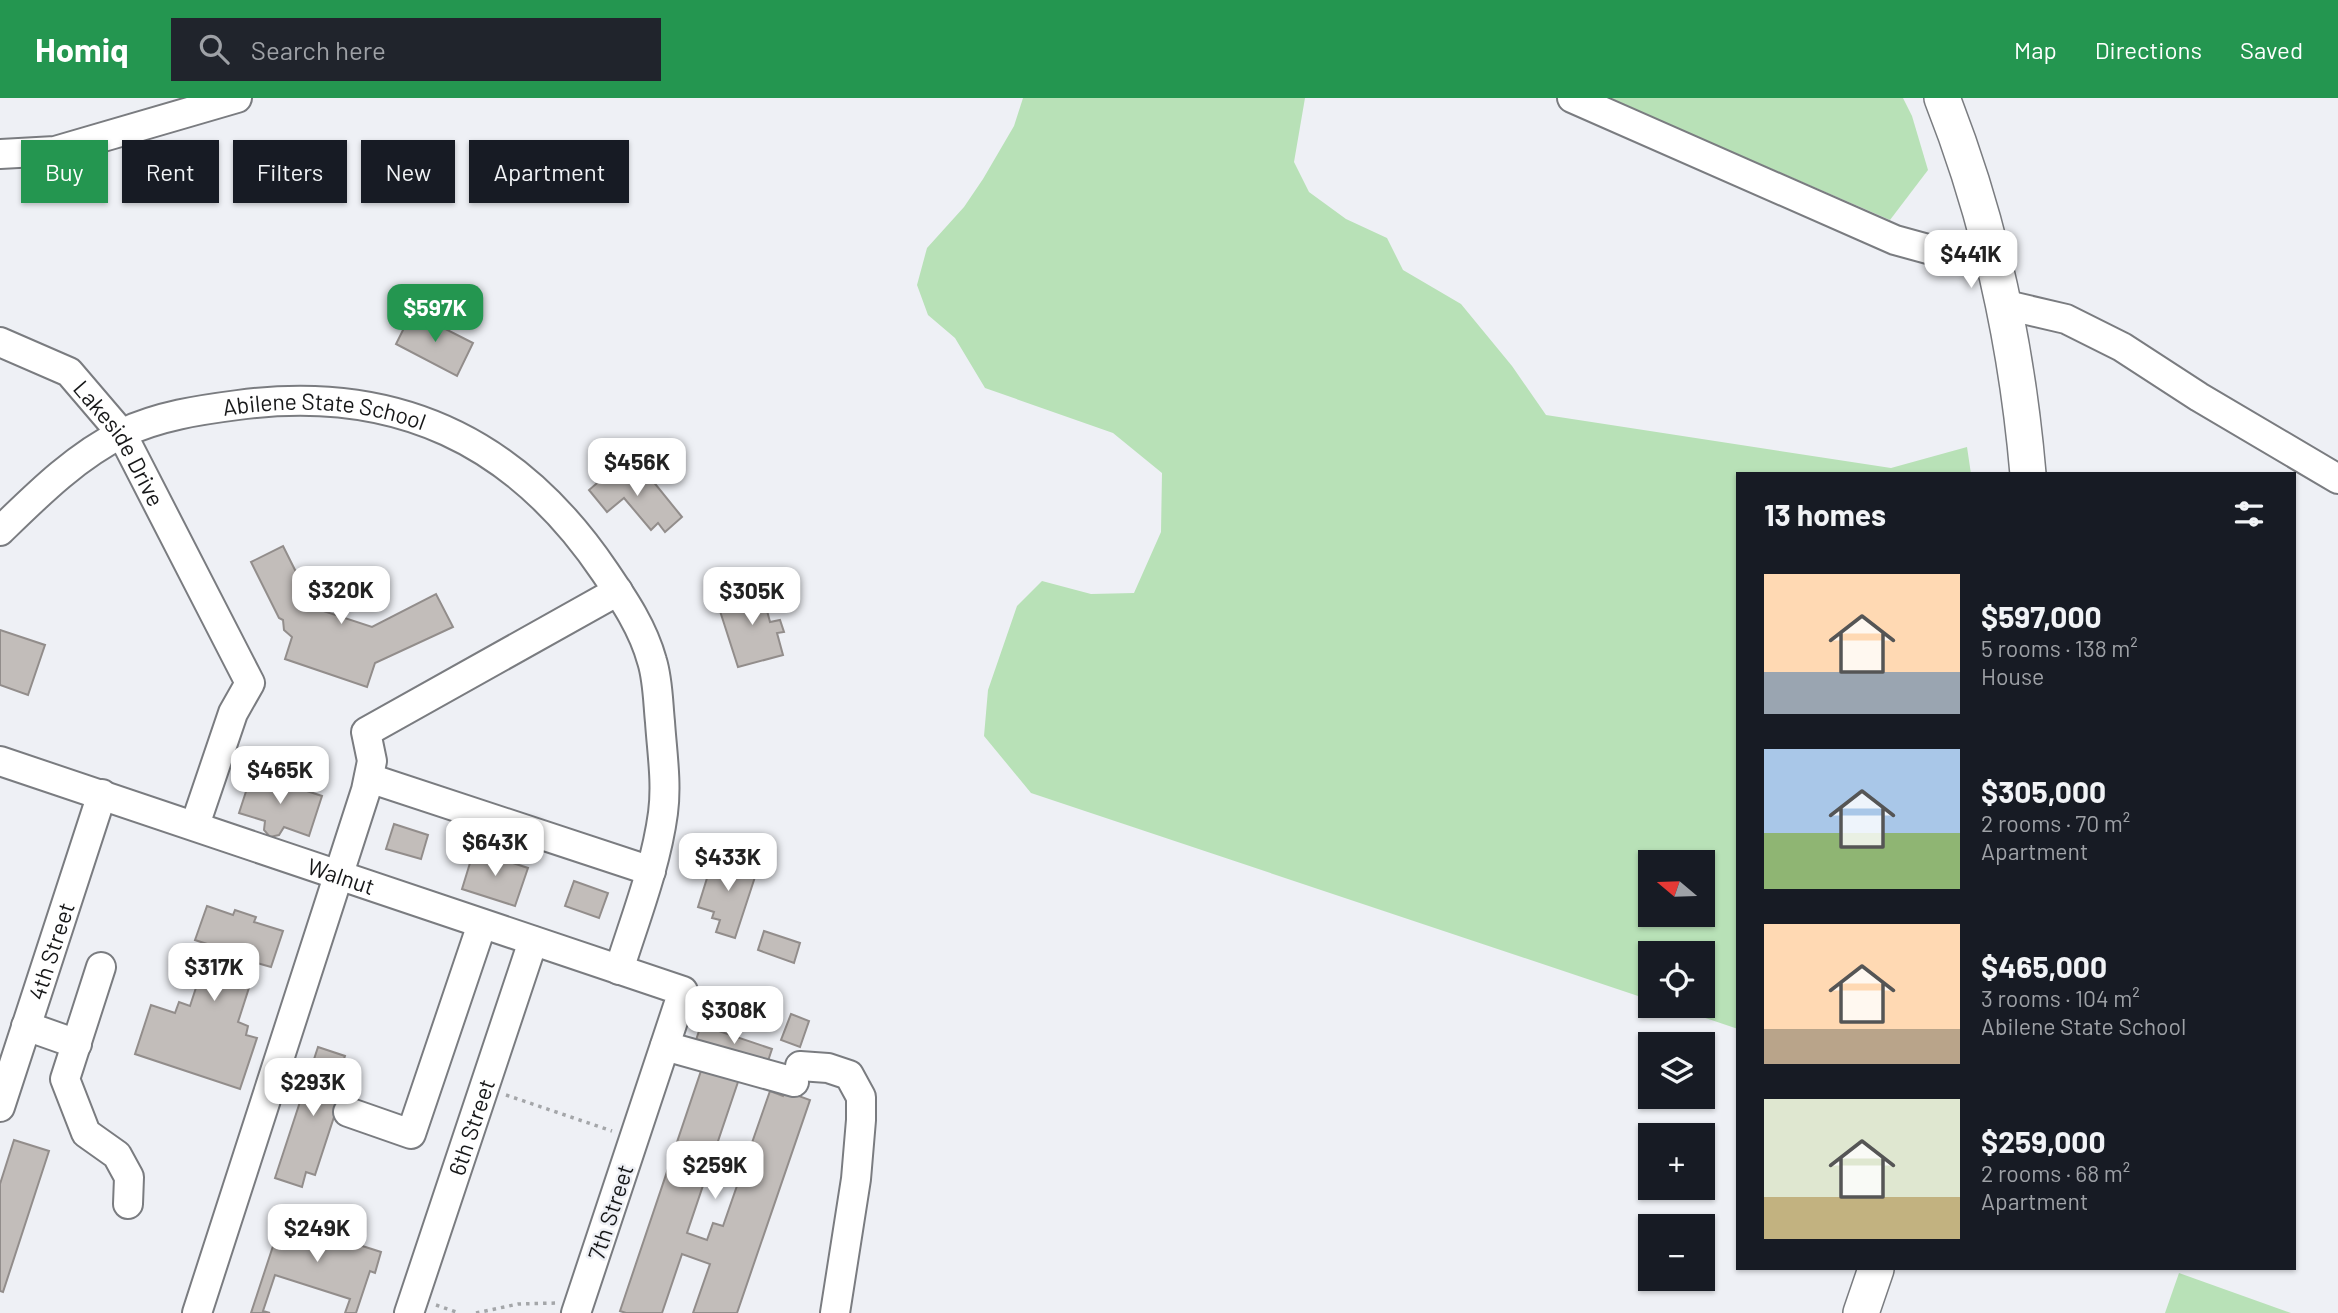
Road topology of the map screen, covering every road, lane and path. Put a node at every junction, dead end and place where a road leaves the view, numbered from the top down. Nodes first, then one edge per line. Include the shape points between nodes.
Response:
1 (237, 98) edge
2 (1572, 98) edge
3 (1942, 98) edge
4 (0, 154) edge
5 (1992, 255) junction
6 (2002, 304) junction
7 (0, 342) edge
8 (122, 434) junction
9 (2028, 472) edge
10 (2338, 479) edge
11 (0, 531) edge
12 (618, 591) junction
13 (250, 683) junction
14 (256, 716) dead end
15 (0, 761) edge
16 (368, 784) junction
17 (102, 794) junction
18 (195, 825) junction
19 (651, 871) junction
20 (340, 875) junction
21 (482, 923) junction
22 (533, 941) junction
23 (101, 967) dead end
24 (619, 970) junction
25 (683, 991) joint
26 (26, 1026) junction
27 (77, 1044) junction
28 (665, 1046) junction
29 (484, 1088) junction
30 (0, 1107) edge
31 (348, 1112) dead end
32 (634, 1138) junction
33 (128, 1203) dead end
34 (1876, 1270) edge
35 (577, 1310) edge
36 (197, 1313) edge
37 (409, 1313) edge
38 (476, 1313) edge
39 (835, 1313) edge
40 (1861, 1313) edge

1 - 4 street via 55,151
2 - 5 street via 1895,240 1957,257
3 - 5 main road
5 - 6 main road
6 - 9 main road
6 - 10 street via 2066,319 2122,347
7 - 8 street, Lakeside Drive via 69,372
8 - 11 street, Abilene State School via 62,473
8 - 12 street, Abilene State School via 160,419 313,398 414,418 464,437 544,495 581,536
8 - 13 street, Lakeside Drive
12 - 16 street via 359,740 372,754
12 - 19 street, Abilene State School via 653,662 663,811
13 - 14 street
13 - 18 street via 233,713
15 - 17 street, Walnut
16 - 19 street
16 - 20 street
17 - 18 street, Walnut
17 - 26 street, 4th Street
18 - 20 street, Walnut
19 - 24 street, Abilene State School
20 - 21 street, Walnut
20 - 36 street
21 - 22 street, Walnut
21 - 31 street via 411,1134
22 - 24 street, Walnut
22 - 29 street, 6th Street
23 - 27 street
24 - 25 street, Walnut
25 - 28 street, 7th Street
26 - 27 street
26 - 30 street, 4th Street
27 - 33 street via 65,1079 86,1133 117,1155 129,1177
28 - 32 street, 7th Street
28 - 39 street via 797,1074 828,1068 849,1075 861,1097 856,1179
29 - 32 path
29 - 37 street, 6th Street
32 - 35 street, 7th Street
34 - 40 main road
35 - 38 path via 545,1302

